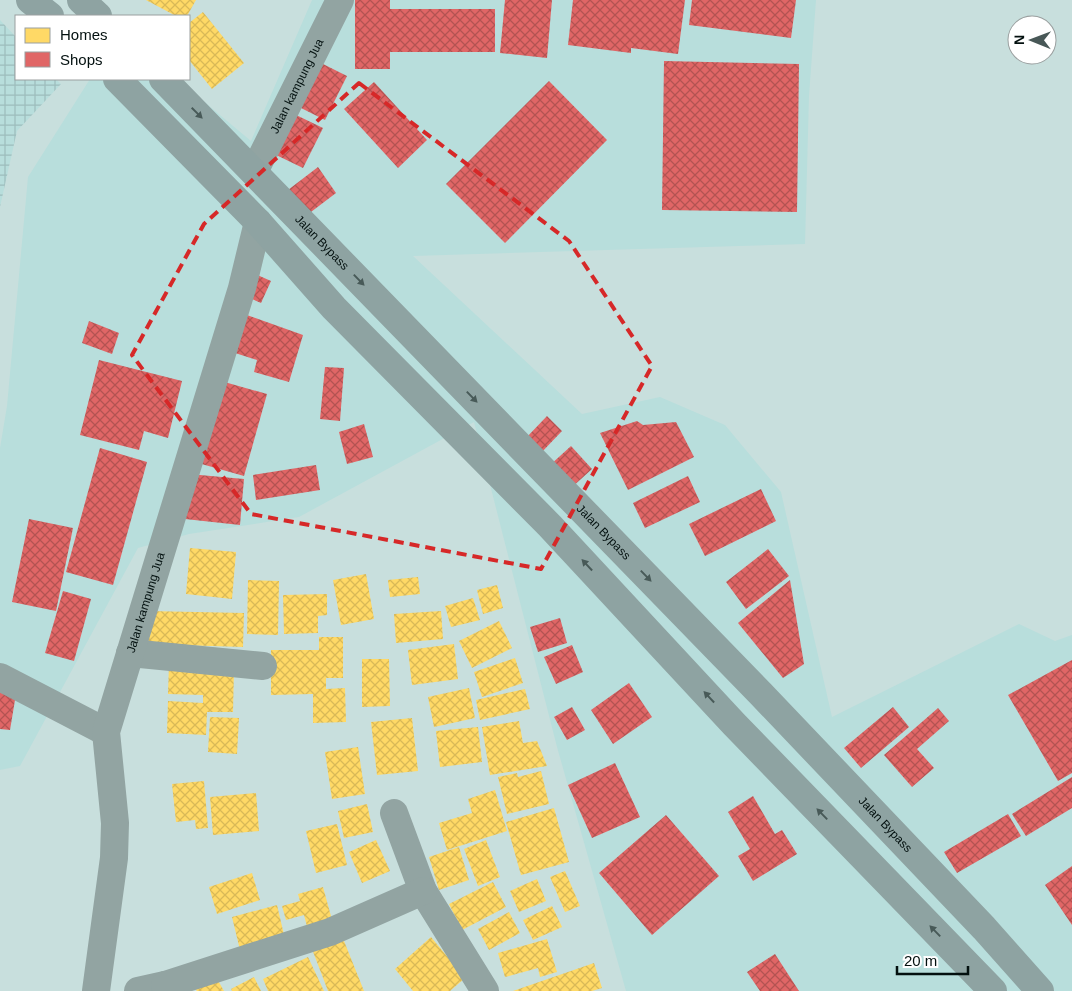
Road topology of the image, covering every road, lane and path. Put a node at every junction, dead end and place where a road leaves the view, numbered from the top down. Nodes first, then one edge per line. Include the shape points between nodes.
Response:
1 (30, 0) edge
2 (82, 0) edge
3 (340, 0) edge
4 (49, 15) edge
5 (97, 15) edge
6 (118, 80) edge
7 (163, 80) edge
8 (254, 172) junction
9 (258, 222) junction
10 (130, 652) junction
11 (263, 666) dead end
12 (0, 677) edge
13 (761, 694) junction
14 (734, 724) junction
15 (106, 732) junction
16 (394, 813) dead end
17 (423, 891) junction
18 (169, 988) edge
19 (96, 991) edge
20 (138, 991) edge
21 (486, 991) edge
22 (993, 991) edge
23 (1040, 991) edge

1 - 4 highway
2 - 5 highway
3 - 8 street, Jalan kampung Jua
6 - 9 highway
7 -> 8 highway, Jalan Bypass
8 -> 13 highway, Jalan Bypass
9 - 10 street, Jalan kampung Jua via 242,288
14 -> 9 highway via 550,526 334,308
10 - 11 street
10 - 15 street, Jalan kampung Jua
12 - 15 street
13 - 14 highway
13 - 23 highway, Jalan Bypass
22 -> 14 highway
15 - 19 street, Jalan kampung Jua via 115,823 114,858
16 - 17 street
17 - 18 street via 330,932
17 - 21 street
18 - 20 street

